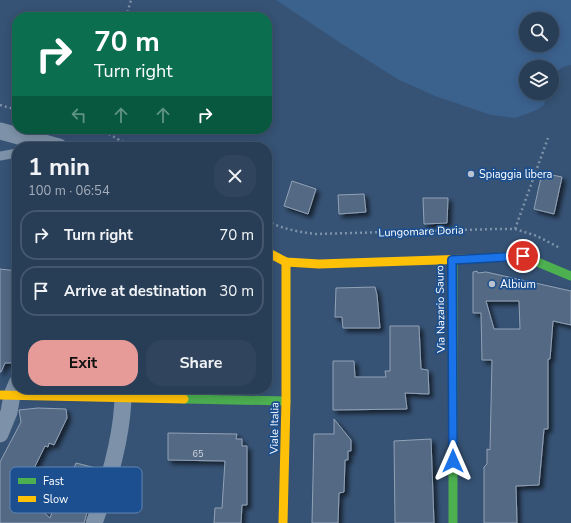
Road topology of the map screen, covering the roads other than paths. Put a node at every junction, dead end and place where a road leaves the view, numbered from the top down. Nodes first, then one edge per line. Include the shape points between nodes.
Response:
1 (0, 131) edge
2 (26, 142) edge
3 (12, 154) edge
4 (0, 156) edge
5 (275, 260) edge
6 (452, 260) junction
7 (571, 276) edge
8 (10, 391) edge
9 (123, 394) edge
10 (143, 394) edge
11 (286, 401) junction
12 (0, 434) edge
13 (112, 467) edge
14 (98, 513) edge
15 (94, 523) edge
16 (283, 523) edge
17 (453, 523) edge

1 - 2 street
3 - 4 lane
5 - 6 street, Via Nazario Sauro via 319,264
5 - 11 street, Viale Italia
6 - 7 street via 523,256
6 - 17 street, Via Nazario Sauro
8 - 12 street via 9,412
9 - 13 street via 119,438
10 - 11 street
11 - 16 street, Viale Italia
14 - 15 street

